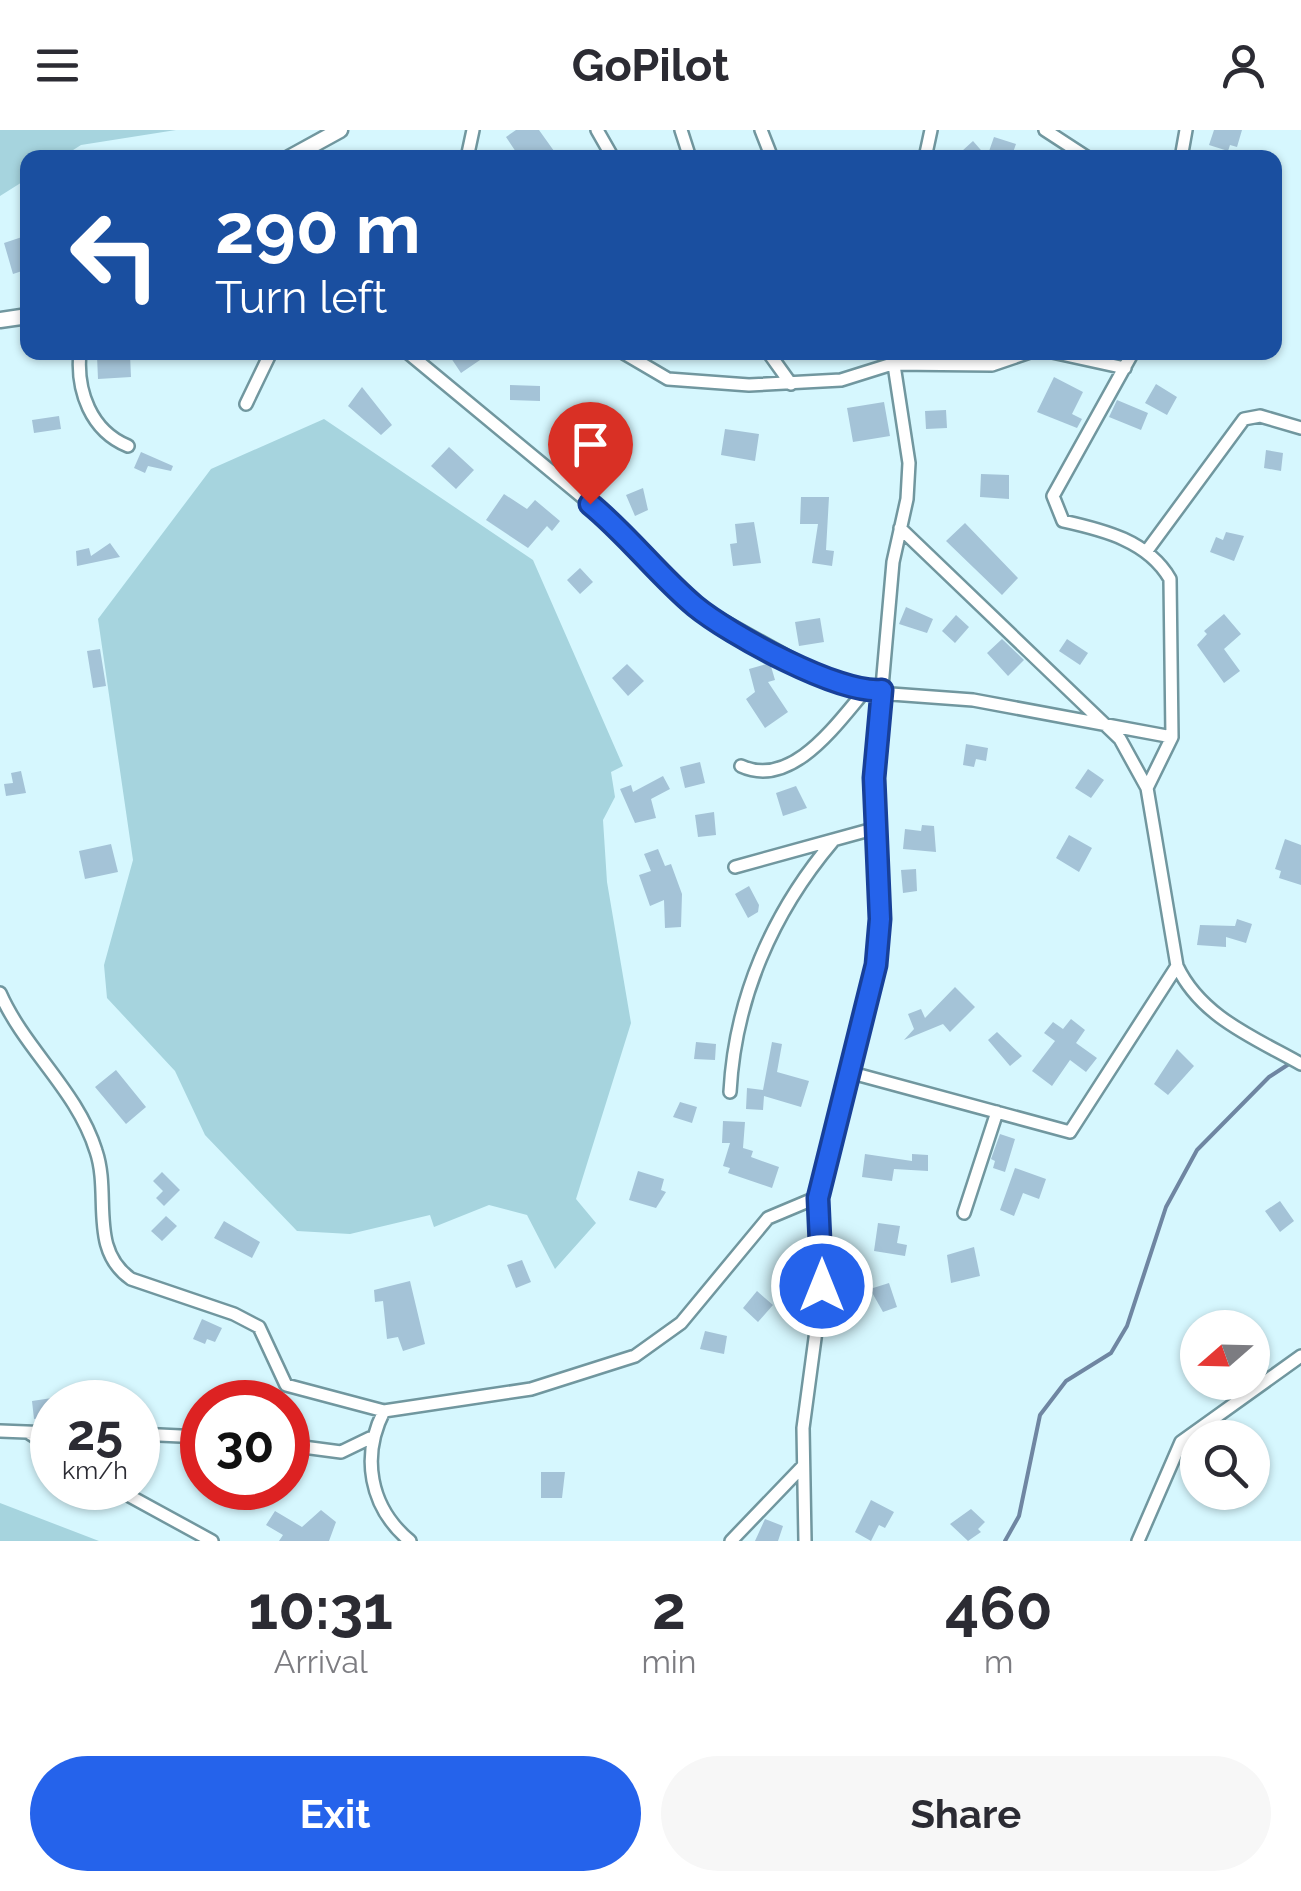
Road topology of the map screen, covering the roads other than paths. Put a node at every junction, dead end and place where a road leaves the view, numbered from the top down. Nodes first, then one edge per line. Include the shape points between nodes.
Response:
1 (340, 130) edge
2 (1044, 130) edge
3 (304, 150) edge
4 (1075, 150) edge
5 (81, 360) edge
6 (267, 360) edge
7 (418, 360) edge
8 (636, 360) edge
9 (774, 360) edge
10 (887, 360) edge
11 (892, 360) edge
12 (914, 360) edge
13 (1001, 360) edge
14 (1088, 360) edge
15 (1130, 360) edge
16 (1125, 368) junction
17 (791, 384) junction
18 (246, 404) dead end
19 (1301, 428) edge
20 (128, 446) dead end
21 (900, 528) junction
22 (1146, 552) junction
23 (882, 690) junction
24 (864, 692) junction
25 (1111, 727) junction
26 (1172, 737) junction
27 (741, 766) dead end
28 (1146, 788) junction
29 (874, 830) junction
30 (833, 841) junction
31 (735, 867) dead end
32 (1177, 966) junction
33 (0, 993) edge
34 (1301, 1064) edge
35 (852, 1072) junction
36 (730, 1092) dead end
37 (997, 1112) junction
38 (818, 1198) junction
39 (964, 1213) dead end
40 (1301, 1356) edge
41 (384, 1411) junction
42 (0, 1432) edge
43 (29, 1432) edge
44 (370, 1438) junction
45 (310, 1447) edge
46 (803, 1466) junction
47 (155, 1510) edge
48 (806, 1537) edge
49 (212, 1541) edge
50 (410, 1541) edge
51 (731, 1541) edge
52 (820, 1541) edge
53 (1138, 1541) edge

1 - 3 street
2 - 4 street
5 - 20 street via 100,429
6 - 18 street
7 - 24 street via 616,525 706,614 834,683
8 - 17 street via 668,379
9 - 17 street
10 - 17 street via 841,380
11 - 21 street via 909,463
12 - 13 street via 979,366
14 - 16 street
15 - 16 street
16 - 22 street via 1053,496 1054,506 1064,521 1095,527
19 - 22 street via 1260,416 1244,419
21 - 23 street
21 - 25 street
22 - 26 street via 1170,579
23 - 24 street
23 - 25 street
23 - 29 street
24 - 27 street via 784,769 768,773
25 - 26 street
25 - 28 street
26 - 28 street
28 - 32 street
29 - 30 street
29 - 35 street via 876,965
30 - 31 street
30 - 36 street via 795,895 744,994
32 - 34 street via 1222,1020
32 - 37 street via 1074,1129
33 - 41 street via 88,1131 101,1167 104,1243 118,1270 258,1327 286,1384
35 - 37 street
35 - 38 street
37 - 39 street
38 - 41 street via 768,1218 681,1323 634,1356 532,1389
38 - 46 street via 822,1286
40 - 53 street via 1181,1442
41 - 44 street
42 - 43 street
44 - 45 street via 348,1451
44 - 50 street via 373,1481 387,1514
46 - 48 street
46 - 51 street
47 - 49 street
48 - 52 street

